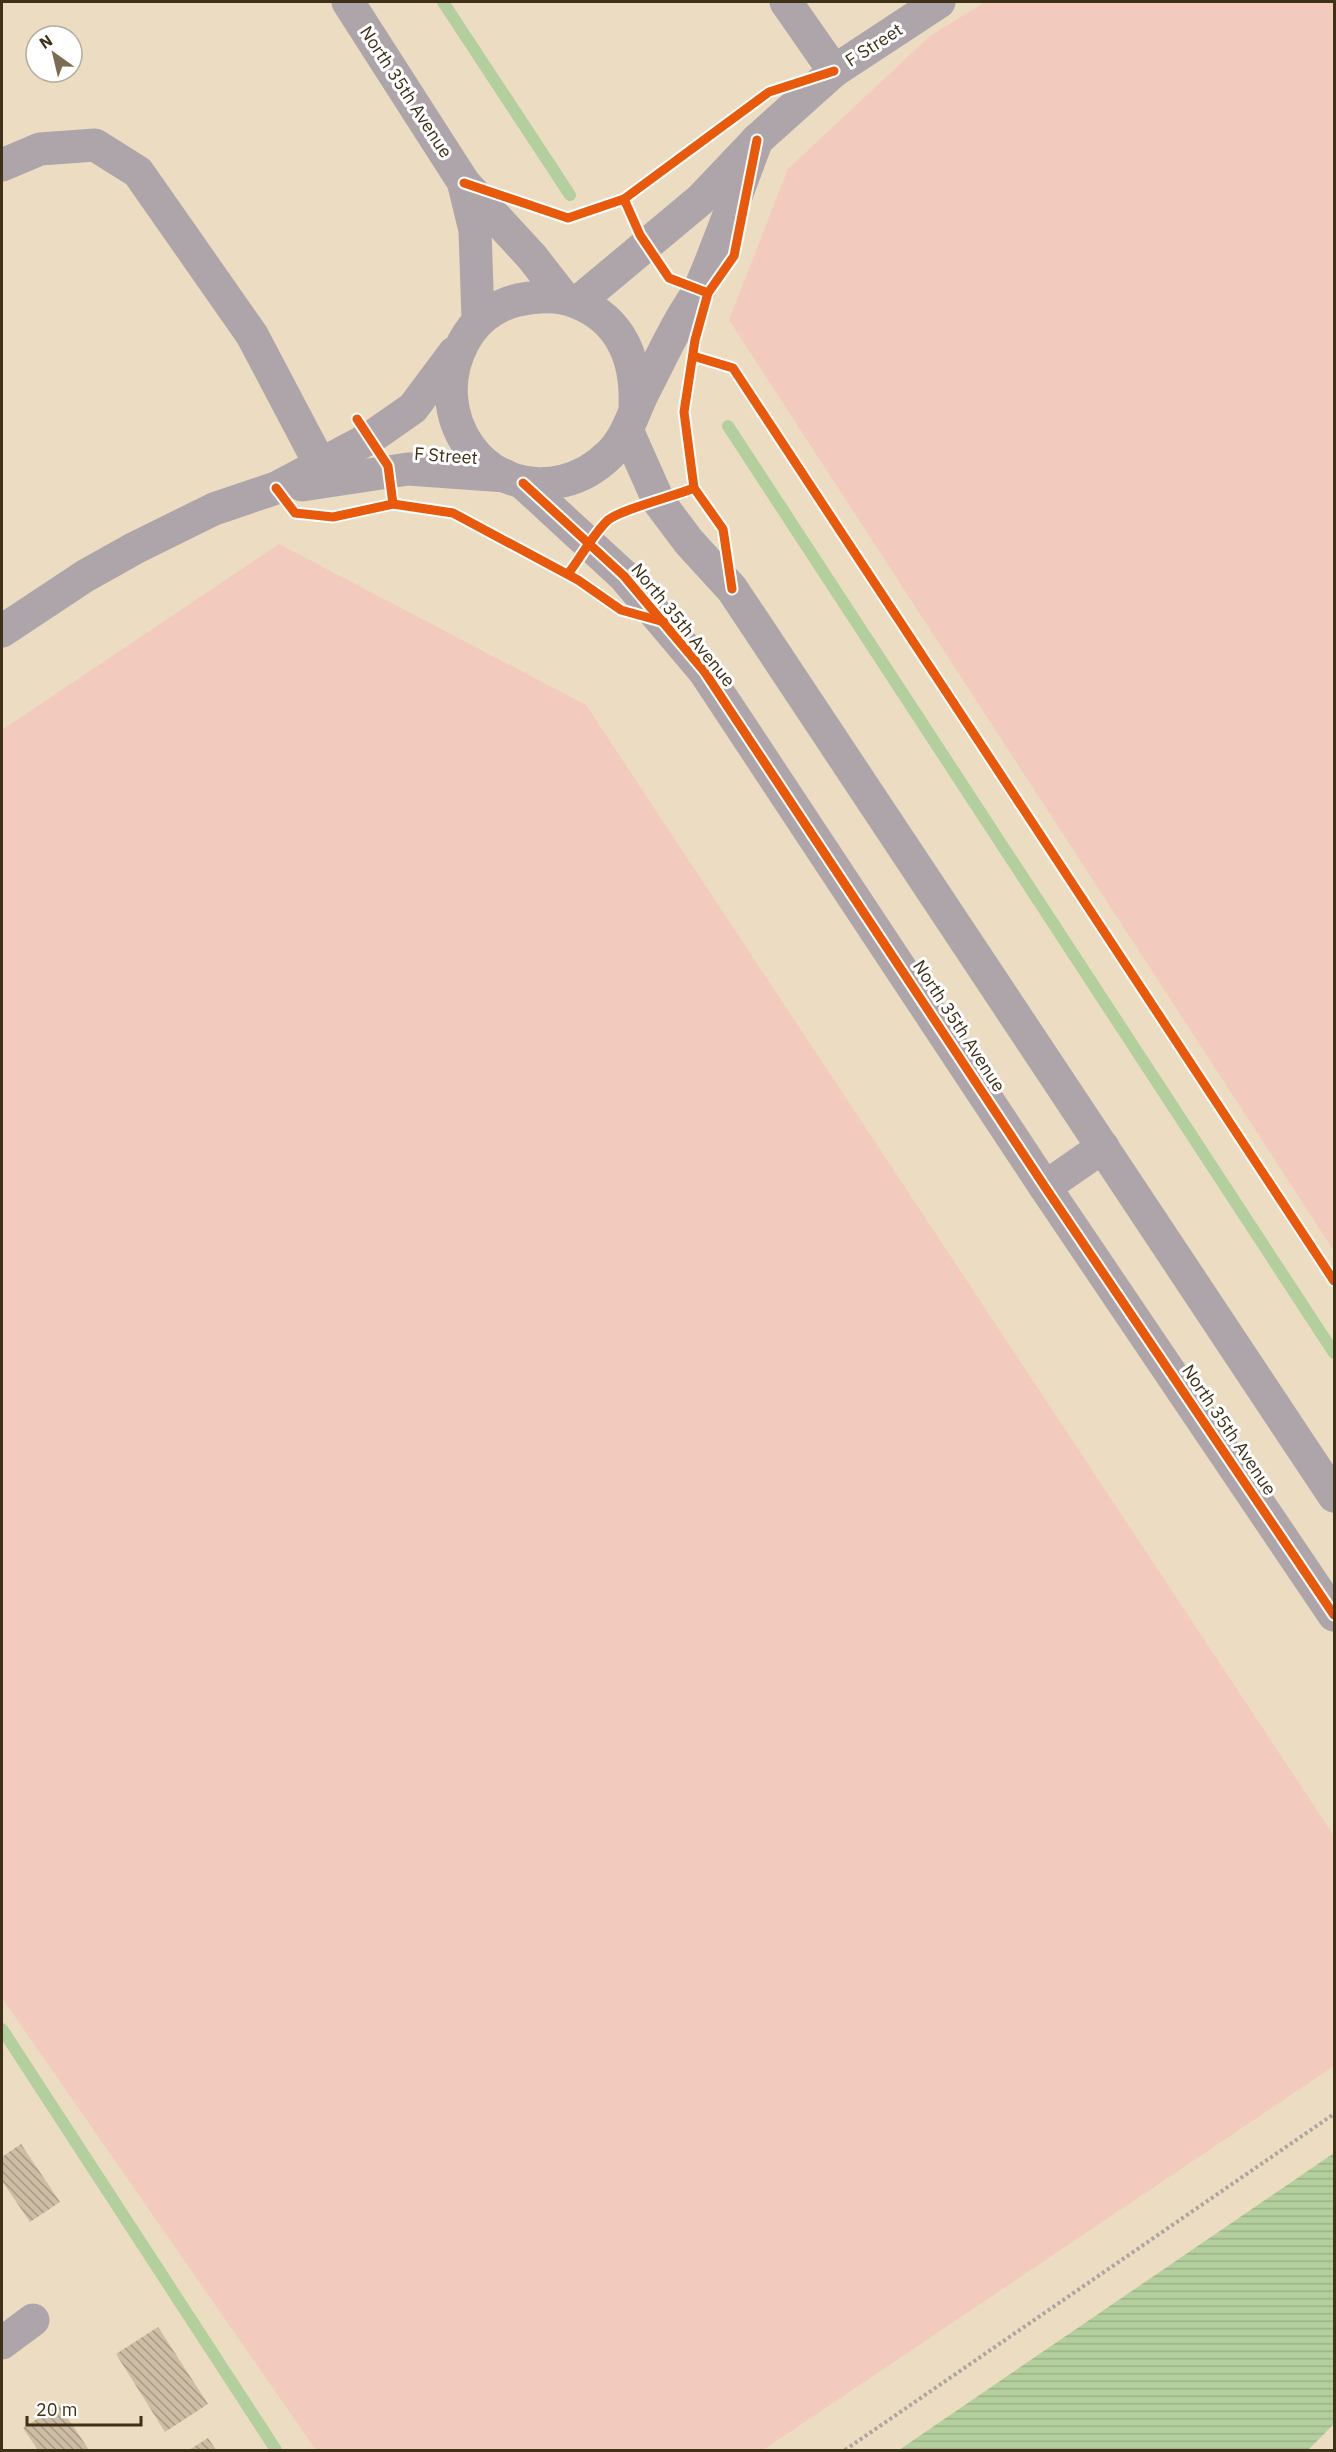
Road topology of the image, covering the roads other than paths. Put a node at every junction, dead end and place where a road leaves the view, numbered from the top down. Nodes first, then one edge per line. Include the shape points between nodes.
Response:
1 (348, 2) edge
2 (786, 2) edge
3 (939, 2) edge
4 (834, 70) junction
5 (757, 140) junction
6 (2, 165) edge
7 (464, 183) junction
8 (571, 300) junction
9 (473, 327) junction
10 (631, 419) junction
11 (321, 466) junction
12 (515, 480) junction
13 (276, 488) junction
14 (2, 631) edge
15 (1103, 1147) junction
16 (1045, 1187) junction
17 (1335, 1496) edge
18 (1335, 1615) edge
19 (33, 2320) dead end
20 (2, 2343) edge

1 - 7 street, North 35th Avenue
2 - 4 street
3 - 4 street, F Street
4 - 5 street, F Street
5 - 8 street, F Street via 700,200
5 - 10 street, F Street via 699,290
6 - 11 street via 40,149 95,145 138,172 252,335
7 - 8 street, North 35th Avenue
7 - 9 street, North 35th Avenue via 475,230
8 - 9 street via 537,296 511,302
8 - 10 street via 600,315 631,356 636,381
9 - 11 street, F Street via 413,408
9 - 12 street via 454,360 449,388 453,415 464,441 483,461
10 - 12 street via 610,454 588,471 562,481
10 - 15 street via 659,502 732,589
11 - 13 street, F Street
12 - 13 street, F Street via 408,469
12 - 16 street, North 35th Avenue via 624,576 704,671
13 - 14 street, F Street via 214,509 135,548 84,576
15 - 16 street
15 - 17 street
16 - 18 street, North 35th Avenue
19 - 20 street

